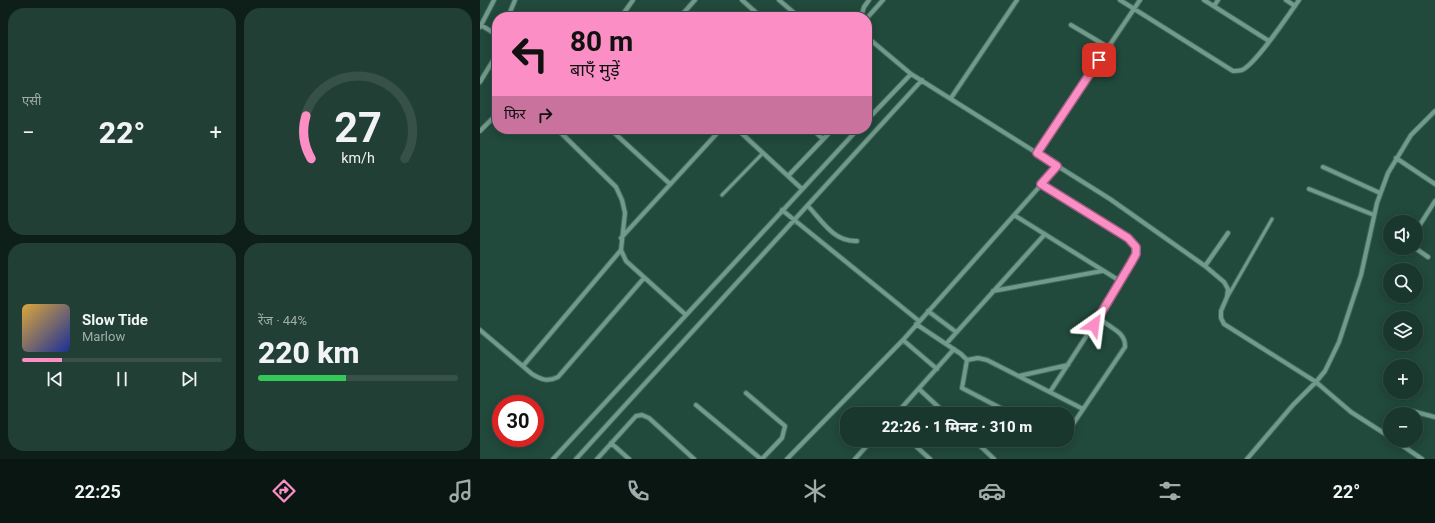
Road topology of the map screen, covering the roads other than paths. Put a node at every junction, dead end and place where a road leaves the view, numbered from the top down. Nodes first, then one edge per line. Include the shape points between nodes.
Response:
1 (494, 0) edge
2 (515, 0) edge
3 (633, 0) edge
4 (695, 0) edge
5 (742, 0) edge
6 (779, 0) edge
7 (869, 0) edge
8 (883, 0) edge
9 (1017, 0) edge
10 (1120, 0) edge
11 (1140, 0) edge
12 (1204, 0) edge
13 (1218, 0) edge
14 (1286, 0) edge
15 (1299, 0) edge
16 (1214, 6) junction
17 (1295, 6) junction
18 (1133, 9) junction
19 (510, 12) edge
20 (625, 12) edge
21 (685, 12) edge
22 (755, 12) edge
23 (793, 12) edge
24 (862, 12) edge
25 (872, 14) edge
26 (1070, 25) dead end
27 (481, 26) edge
28 (492, 32) edge
29 (872, 41) edge
30 (1269, 42) junction
31 (1108, 47) junction
32 (492, 62) edge
33 (911, 74) junction
34 (922, 80) junction
35 (480, 82) edge
36 (951, 98) junction
37 (1435, 111) edge
38 (872, 115) edge
39 (492, 119) edge
40 (480, 131) edge
41 (562, 134) edge
42 (615, 134) edge
43 (716, 134) edge
44 (742, 134) edge
45 (818, 134) edge
46 (828, 134) edge
47 (853, 134) edge
48 (823, 139) junction
49 (763, 153) junction
50 (1037, 153) junction
51 (1396, 158) junction
52 (1057, 166) junction
53 (1323, 167) dead end
54 (788, 176) junction
55 (670, 184) junction
56 (1041, 184) junction
57 (1435, 184) edge
58 (802, 189) junction
59 (1309, 190) dead end
60 (1380, 193) junction
61 (722, 195) dead end
62 (1435, 201) edge
63 (808, 206) junction
64 (782, 210) junction
65 (1014, 215) junction
66 (1374, 215) junction
67 (1272, 219) dead end
68 (1423, 220) edge
69 (793, 221) junction
70 (1228, 233) dead end
71 (1045, 234) junction
72 (621, 238) junction
73 (857, 241) dead end
74 (621, 250) junction
75 (1423, 253) edge
76 (1428, 256) dead end
77 (1205, 266) junction
78 (1102, 270) junction
79 (644, 278) junction
80 (1120, 282) junction
81 (993, 291) junction
82 (1227, 297) junction
83 (928, 311) junction
84 (1102, 312) junction
85 (686, 316) junction
86 (918, 323) junction
87 (480, 330) edge
88 (956, 332) junction
89 (903, 340) junction
90 (946, 344) junction
91 (954, 349) junction
92 (967, 360) junction
93 (1068, 365) junction
94 (523, 366) junction
95 (937, 369) junction
96 (1019, 376) junction
97 (1316, 382) junction
98 (919, 389) junction
99 (1050, 392) junction
100 (746, 393) dead end
101 (696, 405) dead end
102 (902, 407) edge
103 (938, 407) edge
104 (997, 407) edge
105 (1084, 409) junction
106 (1423, 414) edge
107 (1435, 417) edge
108 (1074, 423) edge
109 (1383, 433) edge
110 (611, 443) junction
111 (867, 447) edge
112 (917, 447) edge
113 (981, 447) edge
114 (1404, 447) edge
115 (789, 458) edge
116 (858, 458) edge
117 (553, 459) edge
118 (576, 459) edge
119 (597, 459) edge
120 (629, 459) edge
121 (694, 459) edge
122 (761, 459) edge
123 (930, 459) edge
124 (994, 459) edge
125 (1247, 459) edge
126 (1422, 459) edge

1 - 27 street
2 - 19 street
3 - 20 street
4 - 21 street
5 - 22 street
6 - 23 street
7 - 24 street
8 - 25 street
9 - 36 street
10 - 18 street
11 - 18 street
12 - 16 street
13 - 16 street
14 - 17 street
15 - 17 street
16 - 30 street
17 - 30 street
18 - 30 street via 1233,71 1243,70
18 - 31 street
26 - 31 street
27 - 28 street
29 - 33 street
31 - 50 street
32 - 35 street
33 - 34 street
33 - 38 street
34 - 36 street
34 - 63 street
36 - 50 street
37 - 51 street via 1411,135
39 - 40 street
41 - 72 street via 616,187 625,212
42 - 55 street
43 - 55 street
44 - 49 street
45 - 48 street
46 - 48 street
47 - 58 street
48 - 54 street
49 - 54 street
49 - 61 lane
50 - 52 street
51 - 57 street
51 - 60 street
52 - 56 street
52 - 77 street via 1110,198
53 - 60 street
54 - 58 street
55 - 72 street
56 - 65 street
56 - 80 street via 1133,242 1136,254
58 - 64 street
59 - 66 street
60 - 66 street
62 - 68 street
63 - 69 street
63 - 73 street via 840,239
64 - 69 street
64 - 85 street
65 - 71 street
65 - 83 street
66 - 97 street via 1364,263 1339,342 1325,371
67 - 82 lane
69 - 86 street
69 - 118 street
70 - 77 street
71 - 78 street
71 - 81 street
72 - 74 street
74 - 79 street via 626,261
74 - 94 street
75 - 76 street
77 - 82 street via 1224,282 1228,288
78 - 80 street
78 - 81 street
79 - 85 street
79 - 94 street via 558,377 542,380
80 - 84 street
81 - 88 street
82 - 97 street via 1221,311 1224,324
83 - 86 street
83 - 88 street
84 - 93 street
84 - 105 street via 1102,320 1123,336 1124,347
85 - 117 street
86 - 89 street
86 - 90 street
87 - 94 street
88 - 90 street
89 - 95 street
89 - 115 street
90 - 91 street
91 - 92 street
91 - 95 street
92 - 96 street via 983,358
92 - 104 street via 962,388
93 - 96 street
93 - 99 street
95 - 98 street
96 - 99 street
97 - 109 street via 1351,412
97 - 125 street via 1300,396
98 - 102 street
98 - 103 street
99 - 105 street
100 - 122 street via 785,426 782,438
101 - 122 street
105 - 108 street
106 - 107 street
110 - 119 street
110 - 120 street
110 - 121 street via 636,416 642,415 649,418
111 - 116 street
112 - 123 street
113 - 124 street
114 - 126 street

